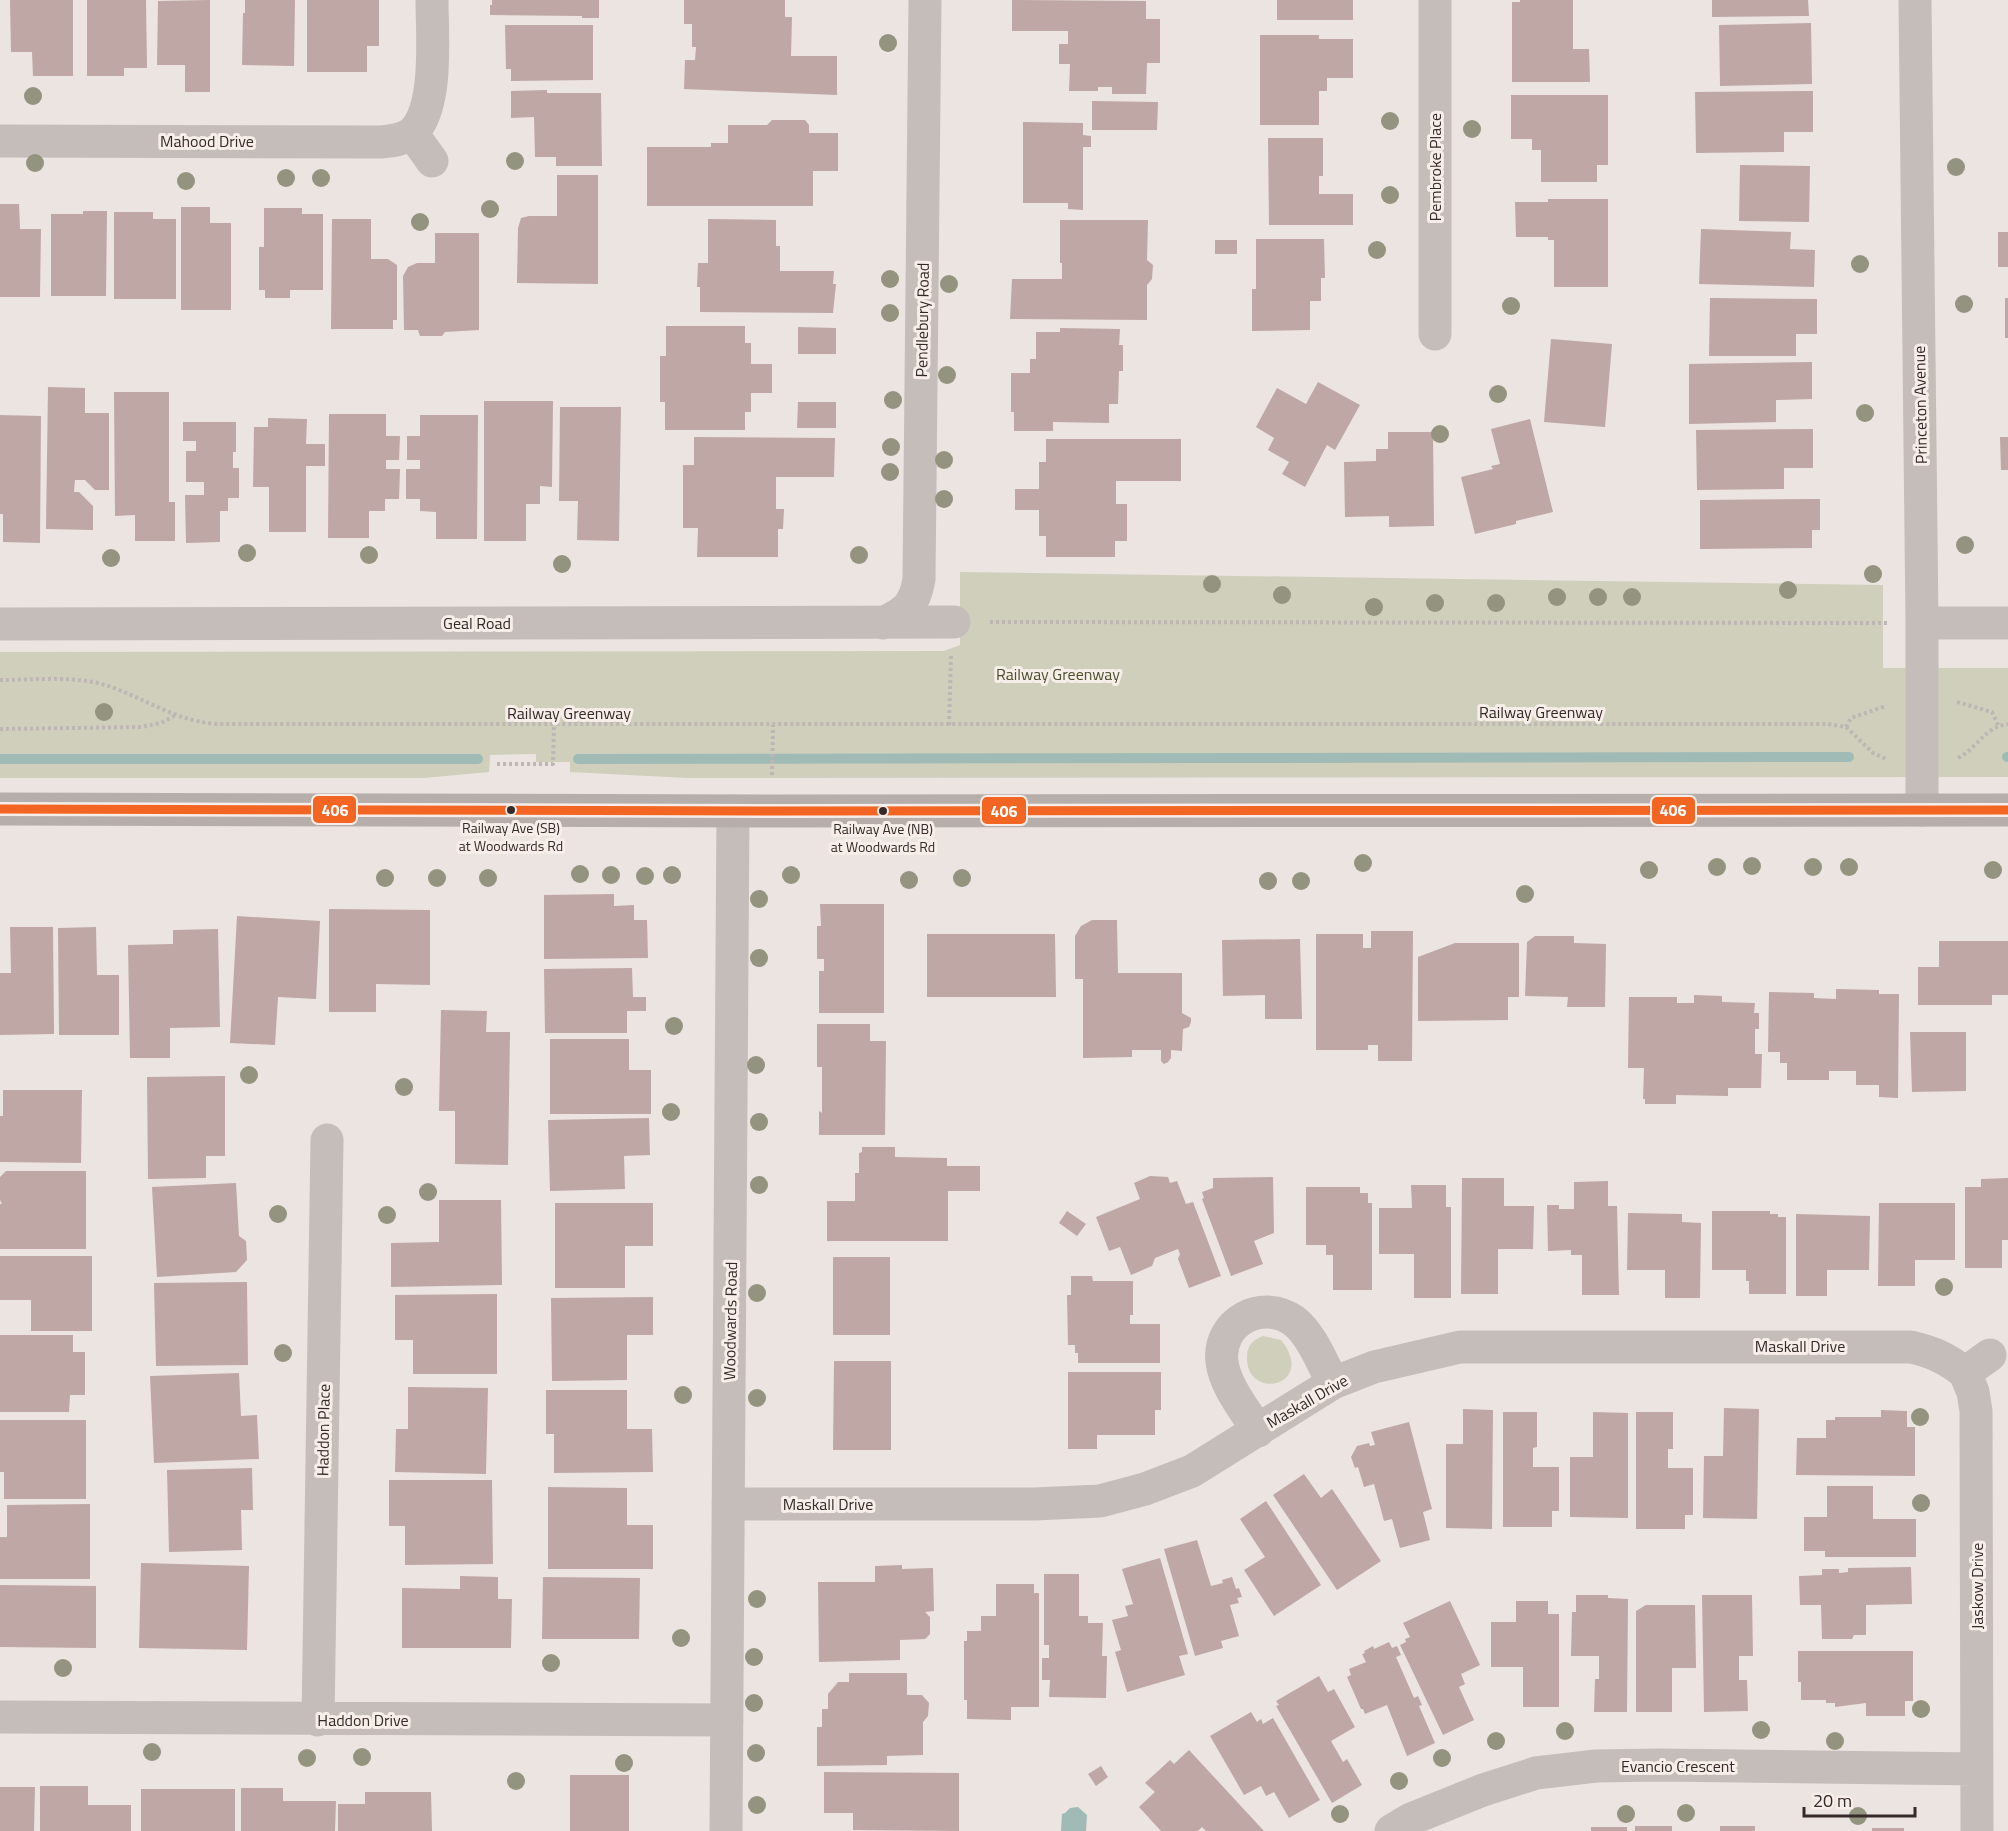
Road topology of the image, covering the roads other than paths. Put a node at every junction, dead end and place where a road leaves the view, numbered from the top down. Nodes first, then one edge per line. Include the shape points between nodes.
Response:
1 (432, 0) edge
2 (925, 0) edge
3 (1435, 0) edge
4 (1915, 0) edge
5 (412, 133) junction
6 (0, 141) edge
7 (432, 160) dead end
8 (1435, 334) dead end
9 (954, 622) road end
10 (883, 623) junction
11 (1922, 623) junction
12 (2008, 623) edge
13 (0, 624) edge
14 (0, 809) edge
15 (1922, 810) junction
16 (2008, 810) edge
17 (734, 811) junction
18 (327, 1140) dead end
19 (1978, 1364) joint
20 (1333, 1383) junction
21 (1258, 1431) junction
22 (728, 1504) junction
23 (0, 1717) edge
24 (318, 1720) junction
25 (727, 1720) junction
26 (1977, 1769) junction
27 (726, 1831) edge
28 (1391, 1831) edge
29 (1977, 1831) edge

1 - 5 street via 431,87 423,117
2 - 10 street, Pendlebury Road via 919,579 917,594 905,611
3 - 8 street, Pembroke Place
4 - 11 street, Princeton Avenue
5 - 6 street, Mahood Drive via 381,142
5 - 7 street
9 - 10 street, Geal Road
10 - 13 street, Geal Road
11 - 12 street
11 - 15 street, Princeton Avenue
14 - 17 main road
15 - 16 main road
15 - 17 main road
17 - 22 street, Woodwards Road
18 - 24 street, Haddon Place
19 - 20 street, Maskall Drive via 1911,1347 1460,1347 1374,1367
19 - 26 street, Jaskow Drive via 1972,1392 1976,1411
20 - 21 street, Maskall Drive
20 - 21 street via 1308,1337 1282,1313 1252,1314 1238,1322 1228,1332 1222,1362 1233,1391
21 - 22 street, Maskall Drive via 1192,1471 1100,1501
22 - 25 street, Woodwards Road
23 - 24 street, Haddon Drive
24 - 25 street, Haddon Drive
25 - 27 street, Woodwards Road
26 - 28 street, Evancio Crescent via 1660,1765 1576,1768 1536,1773 1484,1790
26 - 29 street, Jaskow Drive

